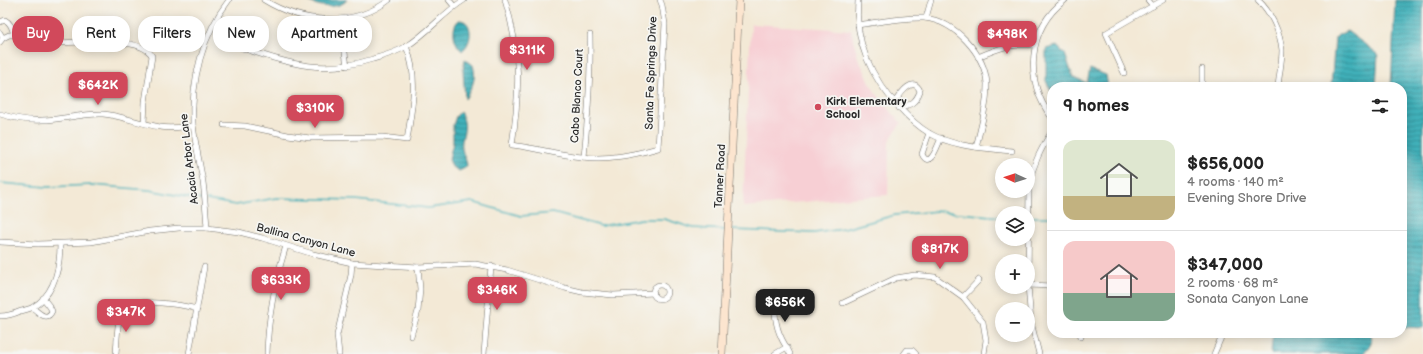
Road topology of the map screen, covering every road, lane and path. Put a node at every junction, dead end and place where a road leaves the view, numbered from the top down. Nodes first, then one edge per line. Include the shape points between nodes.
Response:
1 (229, 0) edge
2 (264, 0) edge
3 (389, 0) edge
4 (449, 0) edge
5 (464, 0) edge
6 (505, 0) edge
7 (660, 0) edge
8 (739, 0) edge
9 (858, 0) edge
10 (931, 0) edge
11 (1064, 0) edge
12 (1148, 0) edge
13 (1163, 0) edge
14 (1258, 0) edge
15 (454, 6) junction
16 (1153, 6) junction
17 (300, 16) edge
18 (356, 16) edge
19 (926, 18) junction
20 (2, 21) edge
21 (858, 24) junction
22 (0, 33) edge
23 (11, 35) junction
24 (590, 35) dead end
25 (2, 40) edge
26 (1035, 45) junction
27 (406, 46) junction
28 (254, 52) edge
29 (344, 52) edge
30 (978, 57) junction
31 (346, 66) junction
32 (1202, 69) dead end
33 (1124, 73) dead end
34 (1202, 82) edge
35 (1279, 82) edge
36 (894, 103) junction
37 (899, 108) junction
38 (1047, 111) edge
39 (0, 114) edge
40 (144, 123) junction
41 (224, 125) dead end
42 (194, 126) junction
43 (929, 133) junction
44 (941, 138) junction
45 (1047, 139) edge
46 (976, 147) junction
47 (1012, 151) dead end
48 (584, 157) junction
49 (207, 228) junction
50 (0, 242) edge
51 (60, 244) junction
52 (286, 246) junction
53 (1028, 254) edge
54 (352, 263) junction
55 (492, 266) junction
56 (204, 267) dead end
57 (418, 267) junction
58 (978, 280) dead end
59 (1035, 285) edge
60 (1047, 286) edge
61 (775, 292) dead end
62 (654, 293) dead end
63 (1029, 294) edge
64 (963, 297) junction
65 (43, 298) junction
66 (843, 303) dead end
67 (33, 308) junction
68 (196, 309) junction
69 (0, 316) edge
70 (411, 336) dead end
71 (1221, 338) edge
72 (787, 347) junction
73 (116, 354) edge
74 (188, 354) edge
75 (267, 354) edge
76 (339, 354) edge
77 (484, 354) edge
78 (722, 354) edge
79 (775, 354) edge
80 (790, 354) edge
81 (904, 354) edge
82 (916, 354) edge
83 (984, 354) edge
84 (1038, 354) edge
85 (1214, 354) edge

1 - 42 street, Acacia Arbor Lane via 208,36 197,70 193,99
2 - 17 street via 286,12
3 - 18 street
4 - 15 street
5 - 15 street
6 - 48 street via 516,42 518,66 519,92 512,145
7 - 48 street, Santa Fe Springs Drive via 665,24 658,148 632,156
8 - 78 main road, Tanner Road
9 - 21 street
10 - 19 street
11 - 26 street via 1047,17
12 - 16 street
13 - 16 street
14 - 35 street via 1275,23 1280,41
15 - 27 street
16 - 33 street via 1106,34
19 - 21 street
19 - 30 street via 953,29 969,43
20 - 23 street via 11,25
21 - 36 street via 871,70
22 - 25 street
23 - 25 street
23 - 40 street via 45,43 119,43 150,52 152,56
24 - 48 street, Cabo Blanco Court via 589,108
26 - 30 street via 1010,45
26 - 38 street via 1034,79
27 - 31 street via 385,56
27 - 41 street via 413,66 414,83 407,140 369,137 310,138 245,126
28 - 31 street via 306,66
29 - 31 street
30 - 46 street via 986,83 986,97
32 - 34 street
36 - 37 street
36 - 37 street via 911,85 918,87 920,91 915,102
37 - 43 street
39 - 40 street via 44,120 104,114
40 - 42 street via 174,128
42 - 49 street, Acacia Arbor Lane
43 - 44 street
43 - 44 street via 923,158 930,159 933,156
44 - 46 street
45 - 53 street via 1031,172
46 - 47 street
49 - 51 street, Ballina Canyon Lane via 150,230 91,242
49 - 52 street, Ballina Canyon Lane via 238,232
50 - 51 street, Ballina Canyon Lane
51 - 65 street via 60,263 56,277
52 - 54 street, Ballina Canyon Lane
52 - 75 street via 275,288 267,336
54 - 57 street, Ballina Canyon Lane
54 - 76 street via 337,335
55 - 57 street, Ballina Canyon Lane via 462,264
55 - 62 street, Ballina Canyon Lane via 582,292 613,295
55 - 77 street
56 - 68 street
57 - 70 street via 418,312
58 - 64 street
59 - 60 street
61 - 72 street via 776,322
63 - 84 street via 1031,322
64 - 66 street via 935,277 915,275 896,278
64 - 83 street via 983,322 986,340
65 - 67 street
65 - 67 street via 50,307 51,314 42,316
67 - 69 street
68 - 73 street via 158,302 123,307
68 - 74 street
71 - 85 street
72 - 79 street
72 - 80 street
81 - 82 street via 906,350 912,350

